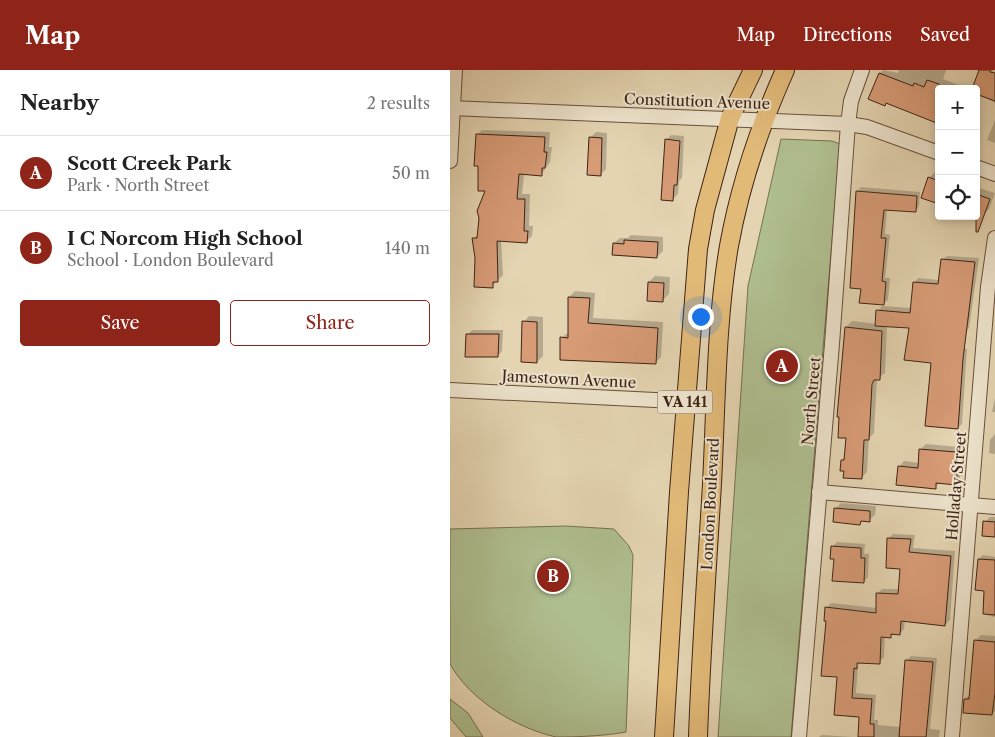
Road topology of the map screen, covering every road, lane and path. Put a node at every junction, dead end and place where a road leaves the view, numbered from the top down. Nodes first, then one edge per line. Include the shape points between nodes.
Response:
1 (455, 70) edge
2 (753, 70) edge
3 (786, 70) edge
4 (862, 70) edge
5 (451, 108) edge
6 (730, 118) junction
7 (764, 120) junction
8 (848, 124) junction
9 (935, 152) edge
10 (450, 161) edge
11 (980, 168) edge
12 (995, 174) edge
13 (995, 238) edge
14 (450, 390) edge
15 (685, 401) junction
16 (716, 402) junction
17 (819, 492) junction
18 (971, 505) junction
19 (995, 507) edge
20 (664, 737) edge
21 (698, 737) edge
22 (799, 737) edge
23 (952, 737) edge

1 - 5 street
2 - 6 main road, London Boulevard / VA 141
3 - 7 main road, London Boulevard / VA 141
4 - 8 street, North Street via 851,101
5 - 6 street, Constitution Avenue
5 - 10 street
6 - 7 street, Constitution Avenue
6 - 15 main road, London Boulevard / VA 141 via 698,249
7 - 8 street, Constitution Avenue
7 - 16 main road, London Boulevard / VA 141 via 749,162 729,247
8 - 9 street, Constitution Avenue via 867,127
8 - 17 street, North Street
11 - 12 street
13 - 18 street, Holladay Street via 988,287
14 - 15 street, Jamestown Avenue
15 - 16 street, Jamestown Avenue
15 - 20 main road, London Boulevard / VA 141
16 - 21 main road, London Boulevard / VA 141
17 - 18 street
17 - 22 street, North Street
18 - 19 street
18 - 23 street, Holladay Street

